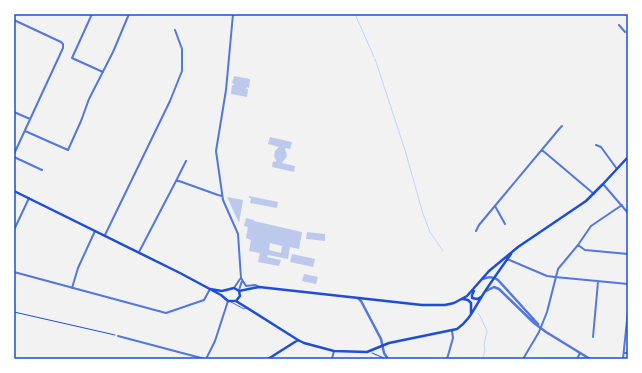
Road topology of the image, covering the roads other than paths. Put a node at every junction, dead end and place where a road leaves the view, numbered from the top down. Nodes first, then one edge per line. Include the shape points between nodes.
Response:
1 (92, 14) edge
2 (129, 14) edge
3 (233, 14) edge
4 (14, 20) edge
5 (619, 25) dead end
6 (175, 30) dead end
7 (625, 32) dead end
8 (103, 72) junction
9 (14, 112) edge
10 (30, 119) junction
11 (562, 126) dead end
12 (25, 130) junction
13 (596, 145) dead end
14 (542, 150) junction
15 (14, 154) edge
16 (14, 157) edge
17 (628, 157) edge
18 (186, 161) dead end
19 (617, 168) junction
20 (42, 170) dead end
21 (176, 182) junction
22 (603, 184) junction
23 (14, 191) edge
24 (594, 194) junction
25 (222, 196) junction
26 (29, 198) junction
27 (622, 205) junction
28 (495, 206) junction
29 (628, 213) edge
30 (505, 224) dead end
31 (14, 230) edge
32 (95, 230) junction
33 (476, 231) dead end
34 (105, 235) junction
35 (578, 245) junction
36 (513, 250) junction
37 (140, 252) junction
38 (628, 254) edge
39 (508, 259) junction
40 (14, 272) edge
41 (495, 277) junction
42 (554, 278) junction
43 (482, 279) junction
44 (241, 280) junction
45 (598, 282) junction
46 (628, 284) edge
47 (259, 287) junction
48 (476, 287) junction
49 (72, 288) junction
50 (234, 288) junction
51 (210, 289) junction
52 (239, 290) junction
53 (226, 291) junction
54 (486, 291) junction
55 (481, 297) junction
56 (358, 298) junction
57 (228, 300) junction
58 (460, 300) junction
59 (236, 301) junction
60 (246, 308) junction
61 (628, 310) edge
62 (471, 315) junction
63 (628, 320) edge
64 (540, 328) junction
65 (452, 331) junction
66 (118, 336) road end
67 (593, 337) dead end
68 (298, 340) junction
69 (383, 346) junction
70 (334, 351) junction
71 (580, 353) junction
72 (624, 353) junction
73 (628, 353) edge
74 (206, 359) edge
75 (268, 359) edge
76 (332, 359) edge
77 (387, 359) edge
78 (447, 359) edge
79 (523, 359) edge
80 (577, 359) edge
81 (590, 359) edge
82 (623, 359) edge

1 - 8 street via 72,58
2 - 8 street
3 - 25 street via 226,90 216,151
4 - 10 street via 63,44
5 - 7 street
6 - 34 street via 182,49 182,71
8 - 12 street via 68,150
9 - 10 street
10 - 12 street
11 - 14 street
12 - 15 street
13 - 19 street via 601,147
14 - 24 street
14 - 28 street
16 - 20 street
17 - 19 main road
18 - 21 street
19 - 22 main road
21 - 25 street
21 - 37 street
22 - 24 main road
22 - 27 street
23 - 26 main road
24 - 36 main road
25 - 44 street via 237,230
26 - 31 street
26 - 32 main road
27 - 29 street
27 - 35 street via 591,226
28 - 30 street
28 - 33 street
32 - 34 main road
32 - 49 street
34 - 37 main road
35 - 38 street via 585,250
35 - 42 street via 558,269
36 - 39 main road
36 - 43 main road
37 - 51 main road
39 - 41 main road
39 - 42 street
40 - 49 street
41 - 43 street
41 - 54 main road
41 - 64 street
42 - 45 street
42 - 64 street via 547,312
43 - 48 main road
44 - 47 street via 246,286
44 - 50 street
44 - 52 street
45 - 46 street
45 - 67 street
47 - 52 main road
47 - 56 main road
48 - 55 main road via 472,298 477,300
48 - 58 main road
49 - 51 street via 166,313 204,300
50 - 52 main road
50 - 53 main road
51 - 53 main road
51 - 57 main road
52 - 59 main road via 240,296
53 - 57 main road
54 - 55 main road
54 - 64 street via 494,287 499,289
55 - 62 main road
56 - 58 main road via 434,306 448,305
56 - 69 street
57 - 59 main road
57 - 60 lane
57 - 74 street via 215,341
58 - 62 main road via 465,299 471,303
59 - 60 main road
60 - 68 main road
61 - 63 street
62 - 65 main road via 462,326
63 - 72 street
64 - 71 street
64 - 79 street
65 - 69 main road
65 - 78 street via 453,338
66 - 74 street
68 - 70 main road
68 - 75 main road
69 - 70 main road via 367,352
69 - 77 street
70 - 76 street
71 - 80 street
71 - 81 street
72 - 73 street
72 - 82 street

